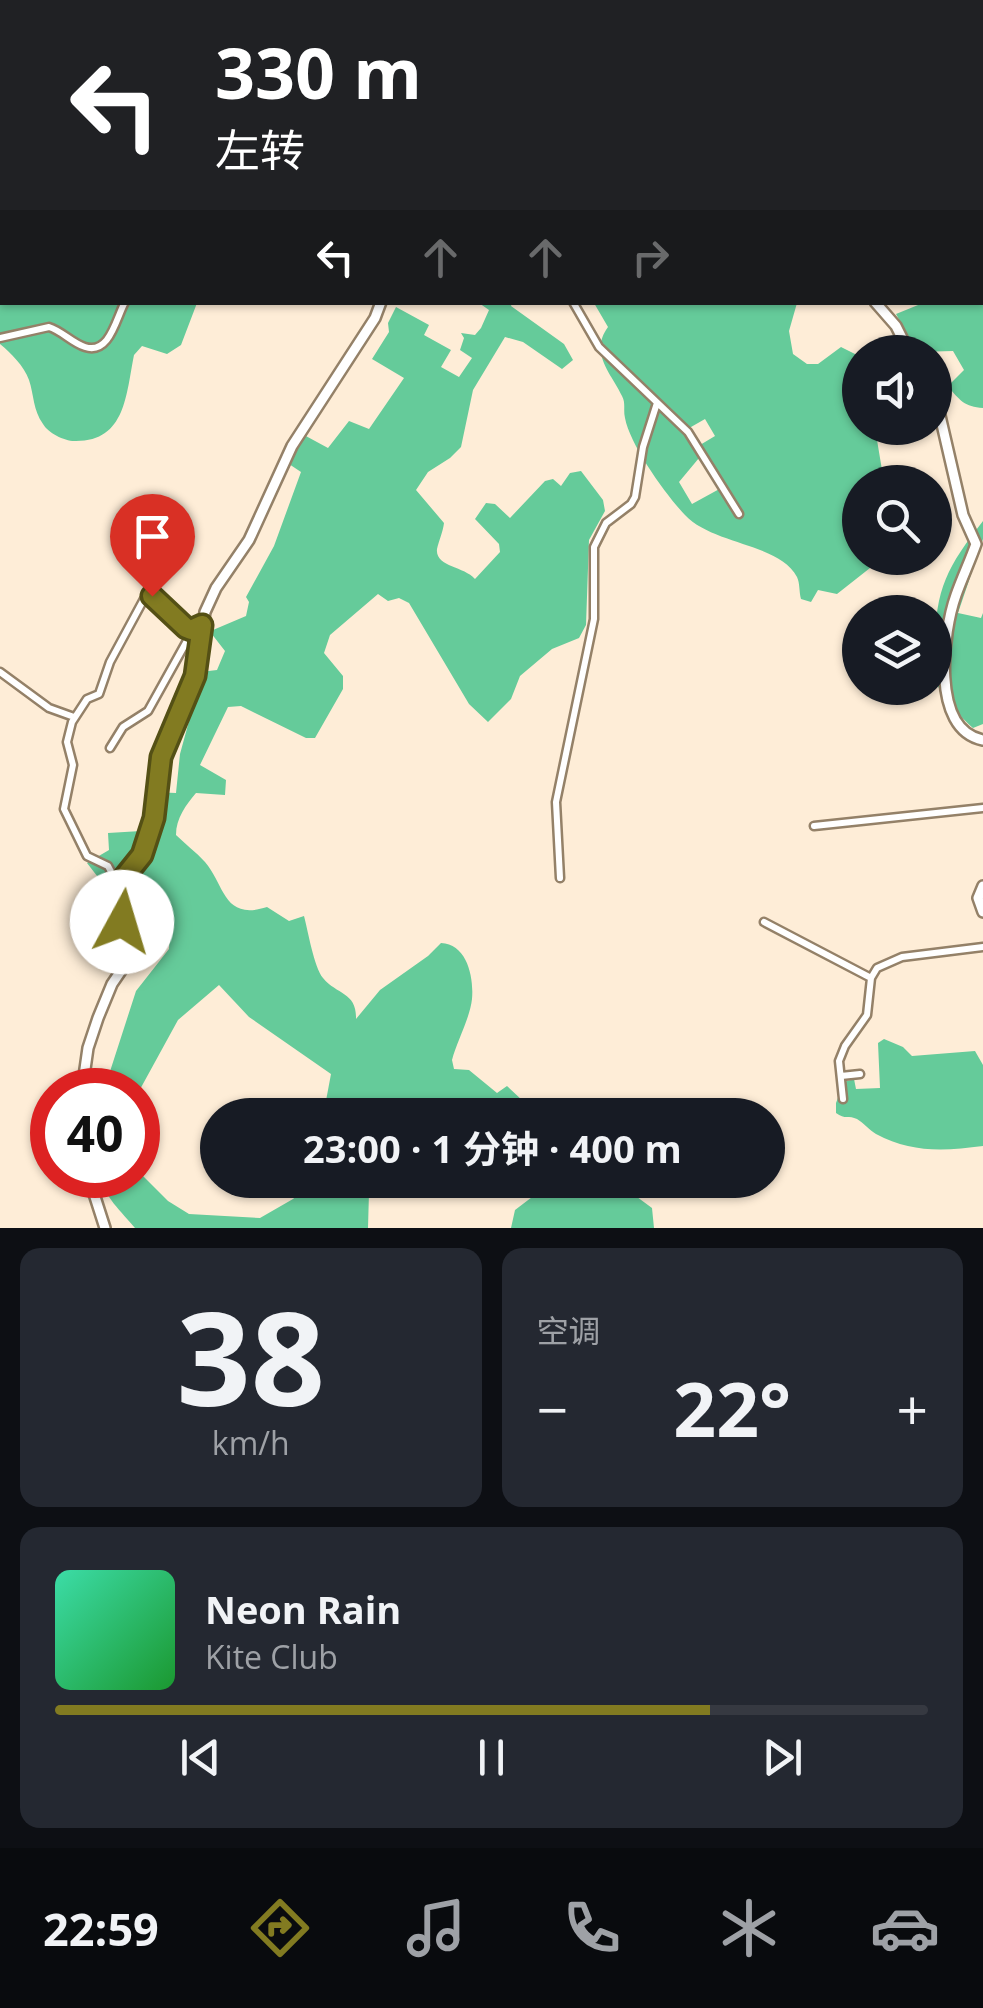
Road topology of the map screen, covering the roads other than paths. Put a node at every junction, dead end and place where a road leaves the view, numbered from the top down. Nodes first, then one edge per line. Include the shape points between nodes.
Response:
1 (123, 305) edge
2 (380, 305) edge
3 (575, 305) edge
4 (878, 305) edge
5 (901, 335) edge
6 (0, 338) edge
7 (657, 403) junction
8 (947, 445) edge
9 (739, 514) dead end
10 (197, 627) junction
11 (0, 672) edge
12 (74, 717) junction
13 (983, 740) edge
14 (110, 748) dead end
15 (983, 808) edge
16 (814, 826) dead end
17 (560, 878) dead end
18 (118, 885) junction
19 (983, 886) edge
20 (983, 912) edge
21 (764, 922) dead end
22 (983, 947) edge
23 (871, 978) junction
24 (85, 1068) edge
25 (860, 1074) dead end
26 (841, 1076) junction
27 (843, 1099) dead end
28 (95, 1198) edge
29 (105, 1228) edge

1 - 6 street via 101,346 85,347 49,327
2 - 10 street via 292,446 249,540
3 - 7 street via 599,348
4 - 5 street
7 - 9 street via 688,432
7 - 17 street via 631,504 606,523 594,547 594,619 556,802
8 - 13 street via 976,544 950,619 944,685 954,719
10 - 12 street via 186,628 152,596 144,599 99,694
10 - 14 street via 148,711 122,727
10 - 18 street via 195,676 161,757 154,818 142,855
11 - 12 street via 49,708
12 - 18 street via 64,809 87,856 108,866
15 - 16 street
18 - 24 street via 125,964 98,1018
19 - 20 street
21 - 23 street
22 - 23 street via 902,956
23 - 26 street via 868,1015 844,1046
25 - 26 street
26 - 27 street
28 - 29 street

